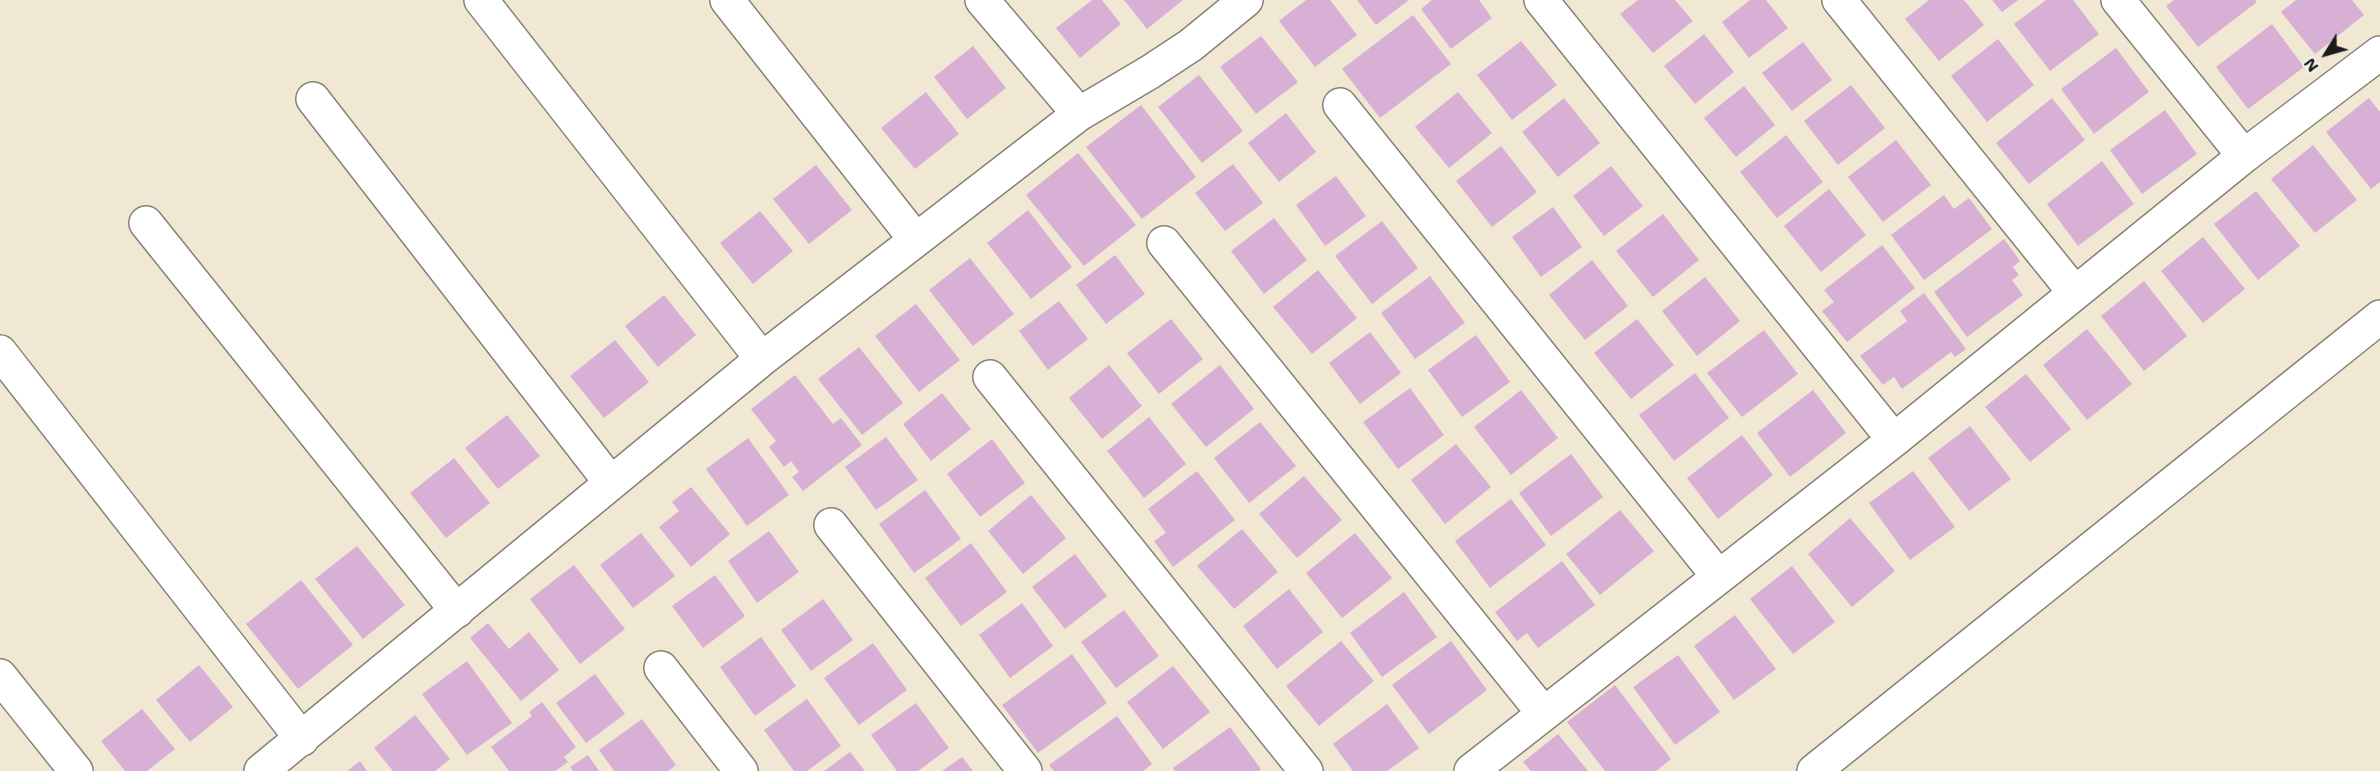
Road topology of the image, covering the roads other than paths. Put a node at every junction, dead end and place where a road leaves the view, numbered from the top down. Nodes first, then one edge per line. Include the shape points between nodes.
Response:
1 (481, 0) edge
2 (727, 0) edge
3 (982, 0) edge
4 (1541, 0) edge
5 (1839, 0) edge
6 (2118, 0) edge
7 (1244, 1) edge
8 (2380, 52) edge
9 (313, 99) dead end
10 (1340, 105) dead end
11 (1079, 114) junction
12 (2244, 156) junction
13 (146, 223) dead end
14 (916, 240) junction
15 (1164, 243) dead end
16 (2075, 293) junction
17 (2380, 317) edge
18 (0, 352) edge
19 (762, 359) junction
20 (990, 376) dead end
21 (1894, 440) junction
22 (611, 483) junction
23 (831, 525) dead end
24 (1718, 576) junction
25 (457, 611) junction
26 (661, 668) dead end
27 (0, 676) edge
28 (1544, 714) junction
29 (302, 739) junction
30 (76, 771) edge
31 (261, 771) edge
32 (741, 771) edge
33 (1025, 771) edge
34 (1306, 771) edge
35 (1471, 771) edge
36 (1814, 771) edge

1 - 19 street
2 - 14 street
3 - 11 street
4 - 21 street
5 - 16 street
6 - 12 street
7 - 11 street via 1191,45
8 - 12 street
9 - 22 street
10 - 24 street
11 - 14 street
12 - 16 street
13 - 25 street
14 - 19 street
15 - 28 street
16 - 21 street
17 - 36 street
18 - 29 street
19 - 22 street
20 - 34 street
21 - 24 street
22 - 25 street
23 - 33 street
24 - 28 street
25 - 29 street
26 - 32 street
27 - 30 street
28 - 35 street
29 - 31 street

